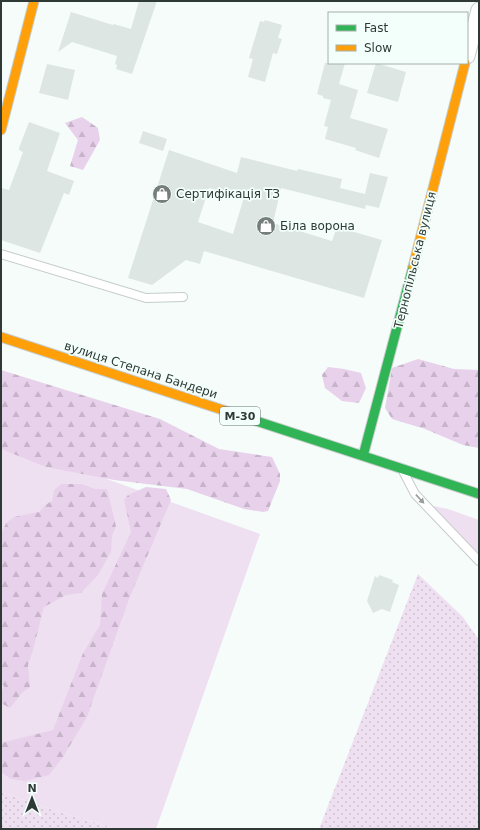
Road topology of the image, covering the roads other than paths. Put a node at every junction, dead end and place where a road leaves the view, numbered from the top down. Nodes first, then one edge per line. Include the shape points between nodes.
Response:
1 (34, 1) edge
2 (479, 10) edge
3 (468, 52) edge
4 (465, 64) edge
5 (1, 130) edge
6 (1, 254) edge
7 (183, 297) dead end
8 (1, 337) edge
9 (363, 456) junction
10 (398, 467) junction
11 (479, 494) edge
12 (479, 561) edge

1 - 5 main road
2 - 3 street
4 - 9 main road, Тернопільська вулиця
6 - 7 lane via 146,298
8 - 9 main road, вулиця Степана Бандери / М-30
9 - 10 main road, вулиця Степана Бандери / М-30
10 - 11 main road, вулиця Степана Бандери / М-30
10 -> 12 lane via 415,494

